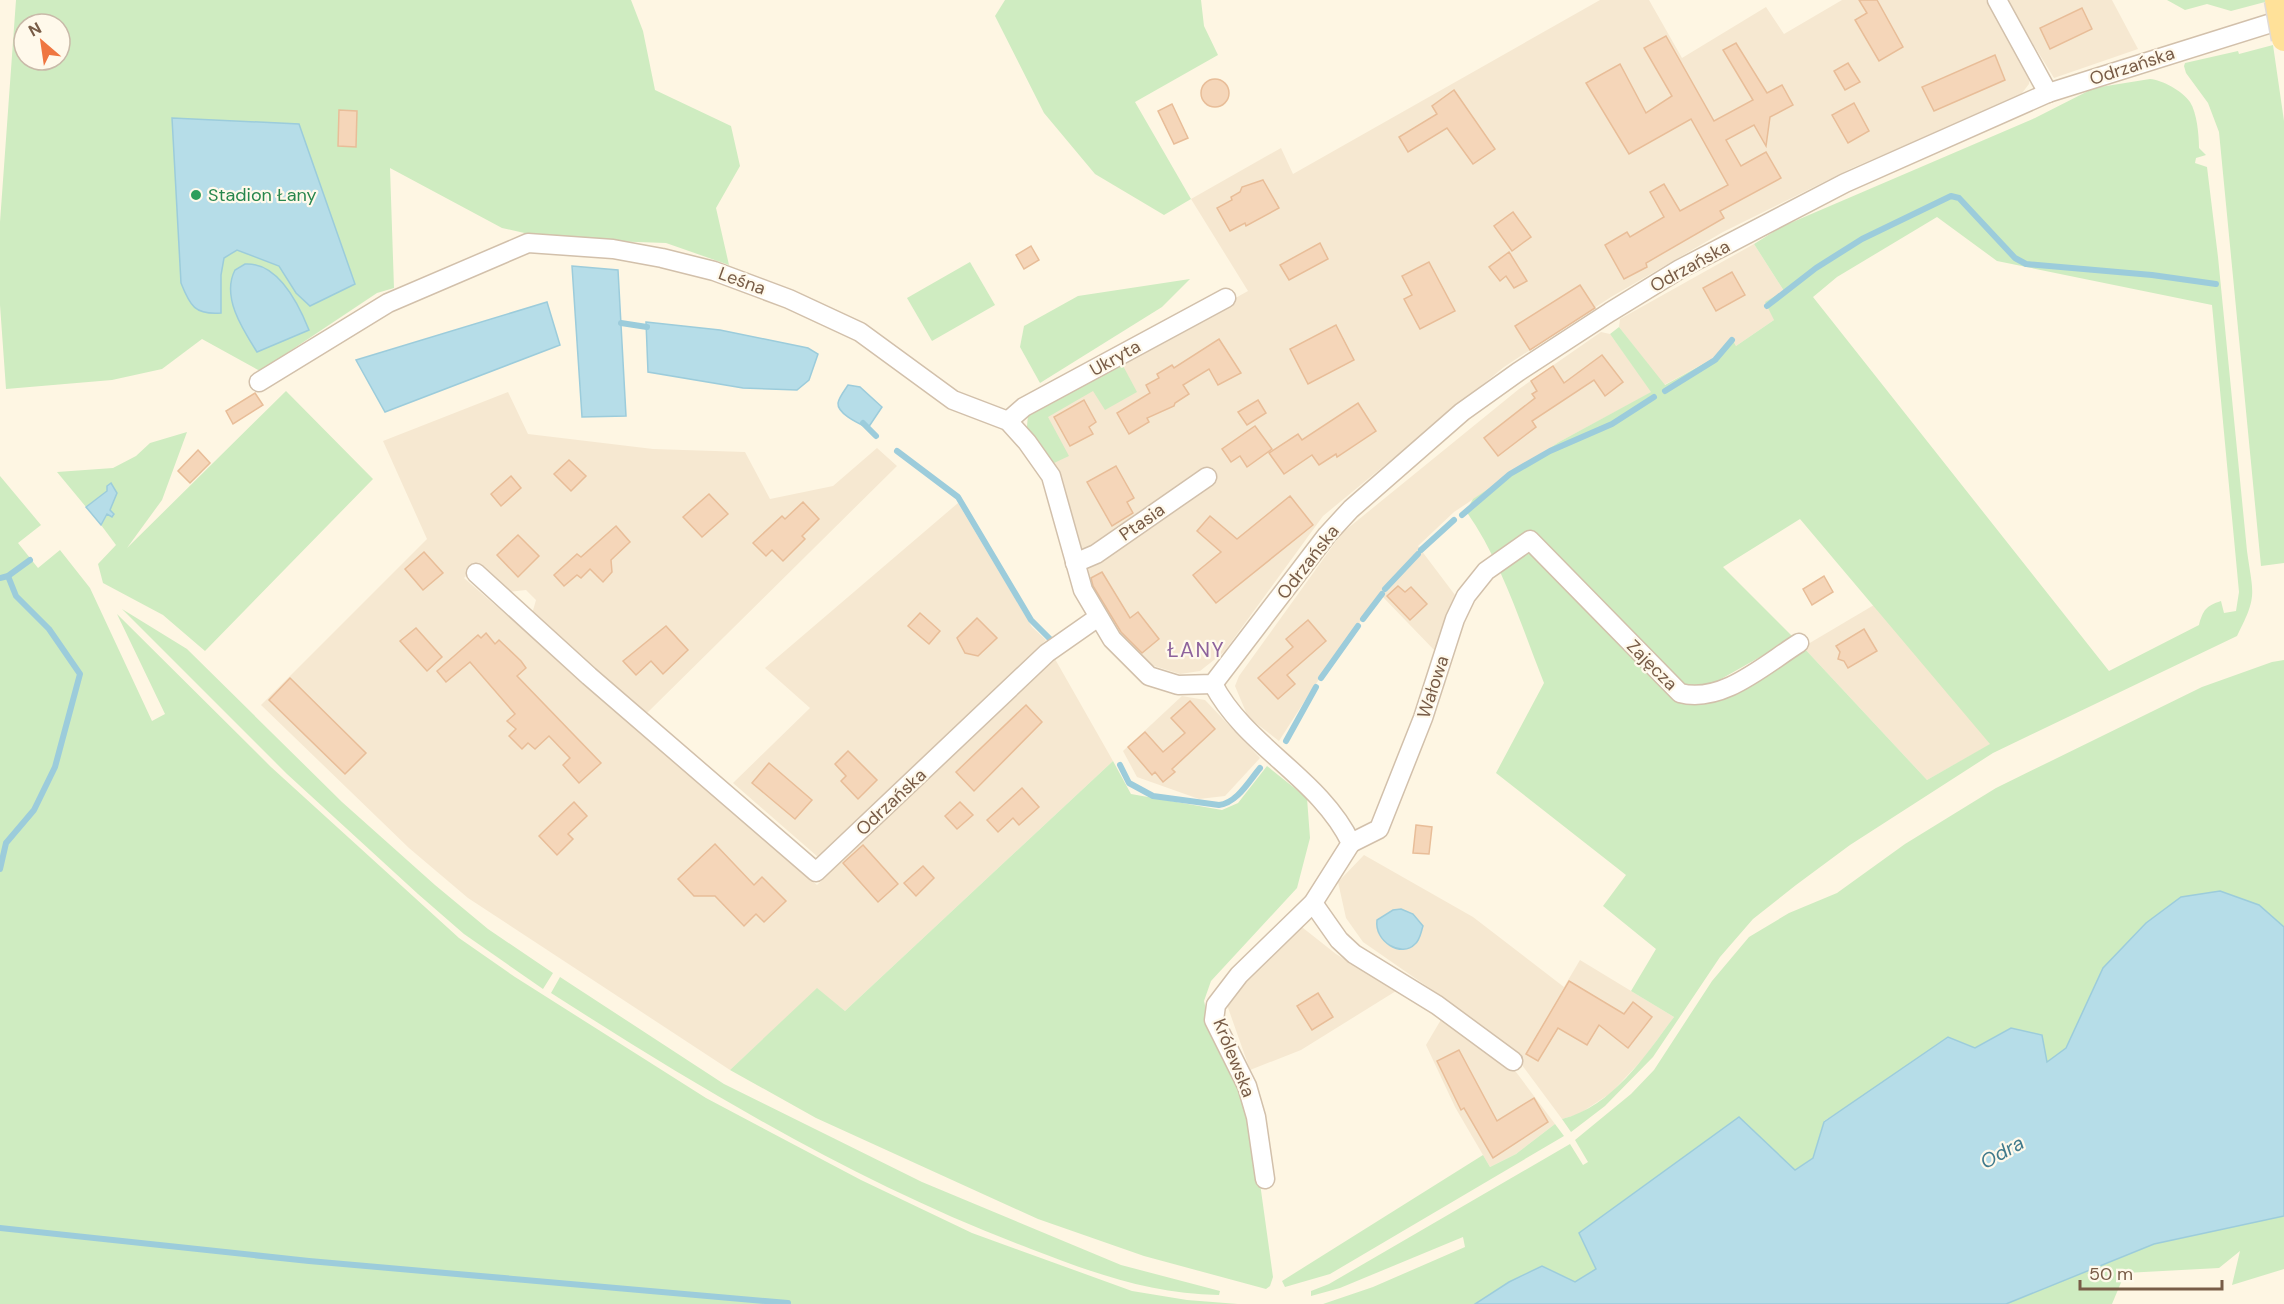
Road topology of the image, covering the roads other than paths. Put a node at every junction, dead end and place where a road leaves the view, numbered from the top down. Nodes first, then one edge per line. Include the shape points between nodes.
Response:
1 (1996, 0) edge
2 (2277, 0) edge
3 (2284, 19) edge
4 (2284, 39) edge
5 (2048, 93) junction
6 (1226, 298) dead end
7 (259, 382) dead end
8 (1008, 422) junction
9 (1207, 477) dead end
10 (1530, 540) joint
11 (1075, 563) junction
12 (476, 573) dead end
13 (1097, 618) junction
14 (1799, 643) dead end
15 (1213, 684) junction
16 (1351, 843) junction
17 (1313, 903) junction
18 (1514, 1061) dead end
19 (1265, 1179) dead end

1 - 5 street
2 - 4 main road, bridge
3 - 5 street, Odrzańska
5 - 15 street, Odrzańska via 1845,183 1680,269 1518,372 1462,412 1351,509
6 - 8 street, Ukryta via 1024,407
7 - 8 street, Leśna via 388,303 528,243 613,249 662,258 714,271 789,298 860,332 953,400
8 - 11 street, Leśna via 1051,476
9 - 11 street, Ptasia via 1096,554
10 - 14 street, Zajęcza via 1680,693 1694,697 1713,695
10 - 16 street, Wałowa via 1486,572 1466,596 1379,829
11 - 13 street, Leśna
12 - 13 street, Odrzańska via 816,872 1047,653
13 - 15 street via 1118,647 1149,676 1178,685
15 - 16 street via 1239,721 1326,803
16 - 17 street, Królewska
17 - 18 street via 1333,934 1354,954 1437,1005
17 - 19 street, Królewska via 1239,975 1216,1005 1214,1020 1247,1086 1256,1117

